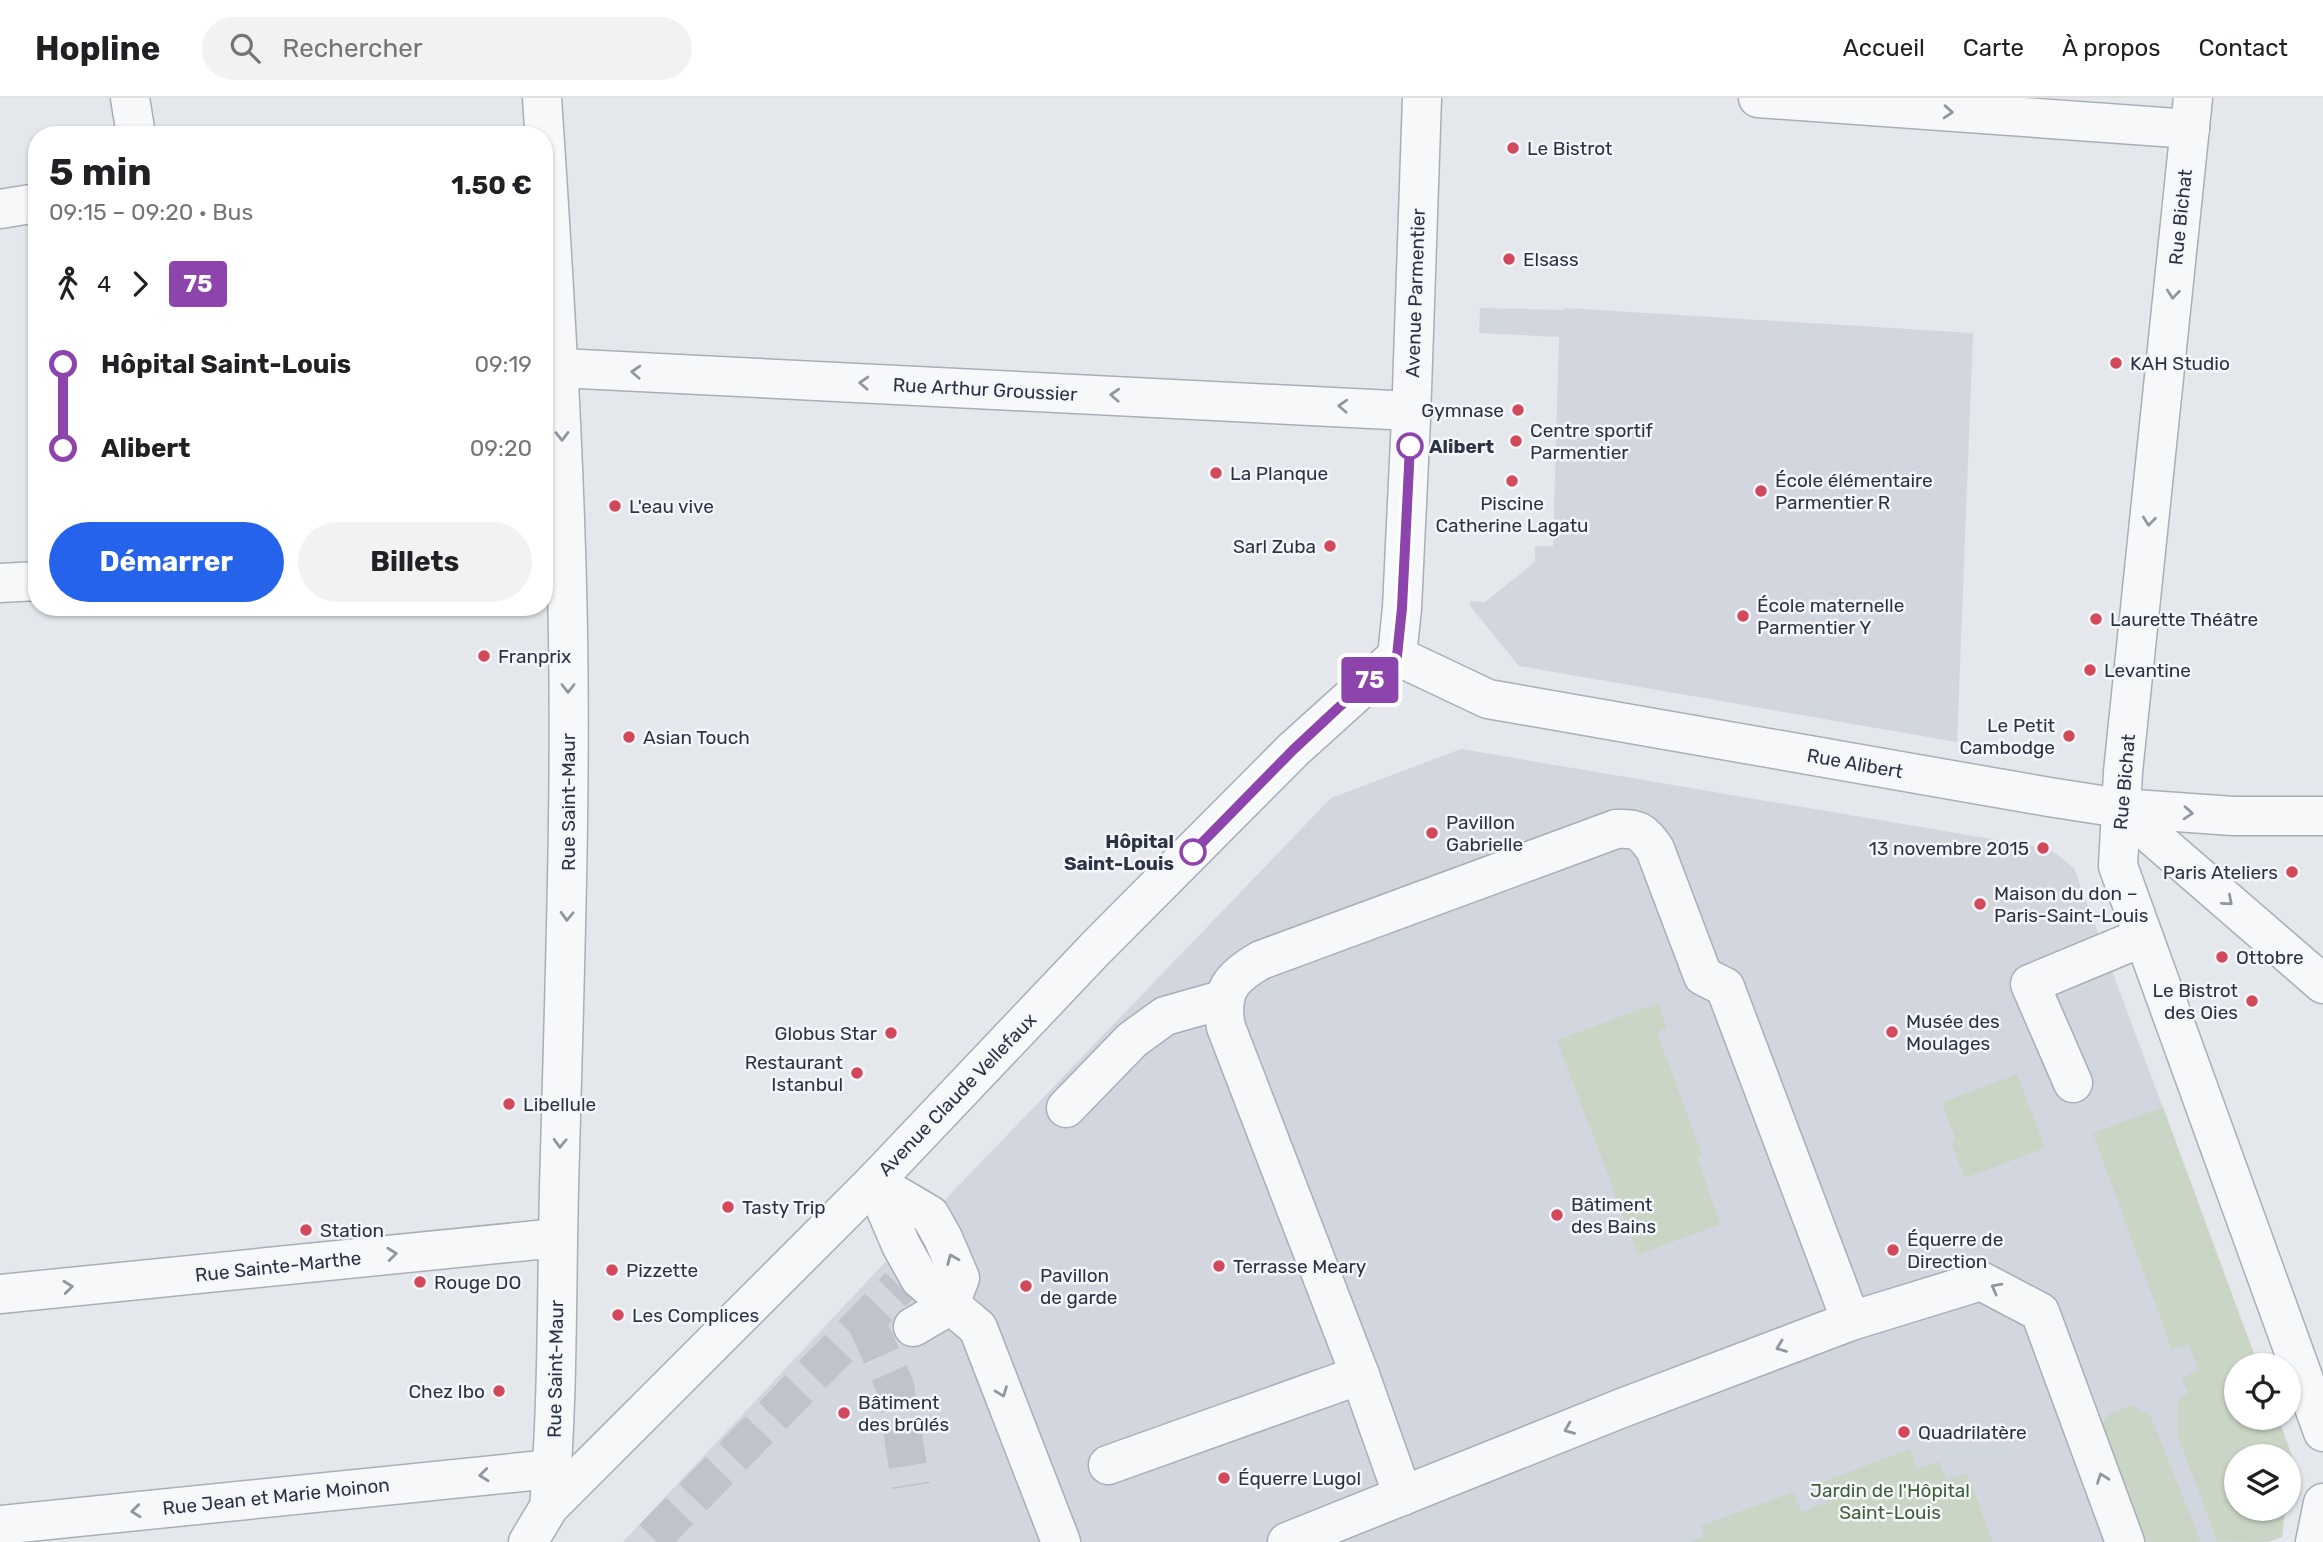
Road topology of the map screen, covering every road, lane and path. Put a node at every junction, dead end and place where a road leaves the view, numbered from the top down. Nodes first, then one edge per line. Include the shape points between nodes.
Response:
1 (130, 98) edge
2 (542, 98) edge
3 (1422, 98) edge
4 (1758, 98) edge
5 (1888, 103) edge
6 (2191, 113) edge
7 (135, 126) edge
8 (544, 126) edge
9 (28, 204) edge
10 (0, 209) edge
11 (553, 263) edge
12 (560, 368) junction
13 (1411, 411) junction
14 (555, 563) edge
15 (28, 581) edge
16 (0, 583) edge
17 (1397, 656) junction
18 (2120, 808) junction
19 (2323, 816) edge
20 (2143, 937) junction
21 (2323, 984) edge
22 (1225, 999) junction
23 (2073, 1083) dead end
24 (1066, 1108) dead end
25 (874, 1182) junction
26 (557, 1238) junction
27 (0, 1294) edge
28 (949, 1306) junction
29 (1851, 1321) junction
30 (913, 1327) tunnel mouth
31 (1360, 1375) junction
32 (2323, 1432) edge
33 (1108, 1465) dead end
34 (552, 1469) junction
35 (1403, 1496) junction
36 (2323, 1503) edge
37 (549, 1507) junction
38 (0, 1525) edge
39 (528, 1542) edge
40 (1061, 1542) edge
41 (1287, 1542) edge
42 (2125, 1542) edge
43 (2315, 1542) edge

1 - 7 street
2 - 8 street, Rue Saint-Maur
3 - 13 street, Avenue Parmentier
4 - 5 street
5 -> 6 street
6 -> 18 street, Rue Bichat
9 - 10 street
11 - 12 street, Rue Saint-Maur
13 -> 12 street, Rue Arthur Groussier
12 -> 14 street, Rue Saint-Maur
13 - 17 street, Avenue Parmentier
14 -> 26 street, Rue Saint-Maur via 569,846
15 - 16 street
17 - 18 street, Rue Alibert via 1488,699
17 - 25 street, Avenue Claude Vellefaux via 1293,750 1096,948
18 -> 19 street, Rue Alibert via 2233,816
18 - 20 street, Rue Bichat via 2118,866
18 -> 21 street
20 - 23 street via 2030,984
20 - 32 street, Rue Bichat
22 - 24 street via 1165,1017 1132,1040
22 - 29 street via 1239,973 1261,960 1616,829 1644,834 1655,849 1703,976 1725,987
22 - 31 street via 1226,1027
25 - 28 street via 901,1245 906,1277 920,1279
28 -> 25 street via 960,1278 930,1215
25 - 37 street, Avenue Claude Vellefaux
27 -> 26 street, Rue Sainte-Marthe
26 - 34 street, Rue Saint-Maur
28 - 30 street
28 -> 40 street via 978,1328
29 -> 35 street
42 -> 29 street via 2040,1312 1981,1280
31 - 33 street
31 - 35 street
34 - 37 street, Rue Saint-Maur
34 -> 38 street, Rue Jean et Marie Moinon
35 - 41 street
36 - 43 street
37 - 39 street, Avenue Claude Vellefaux

